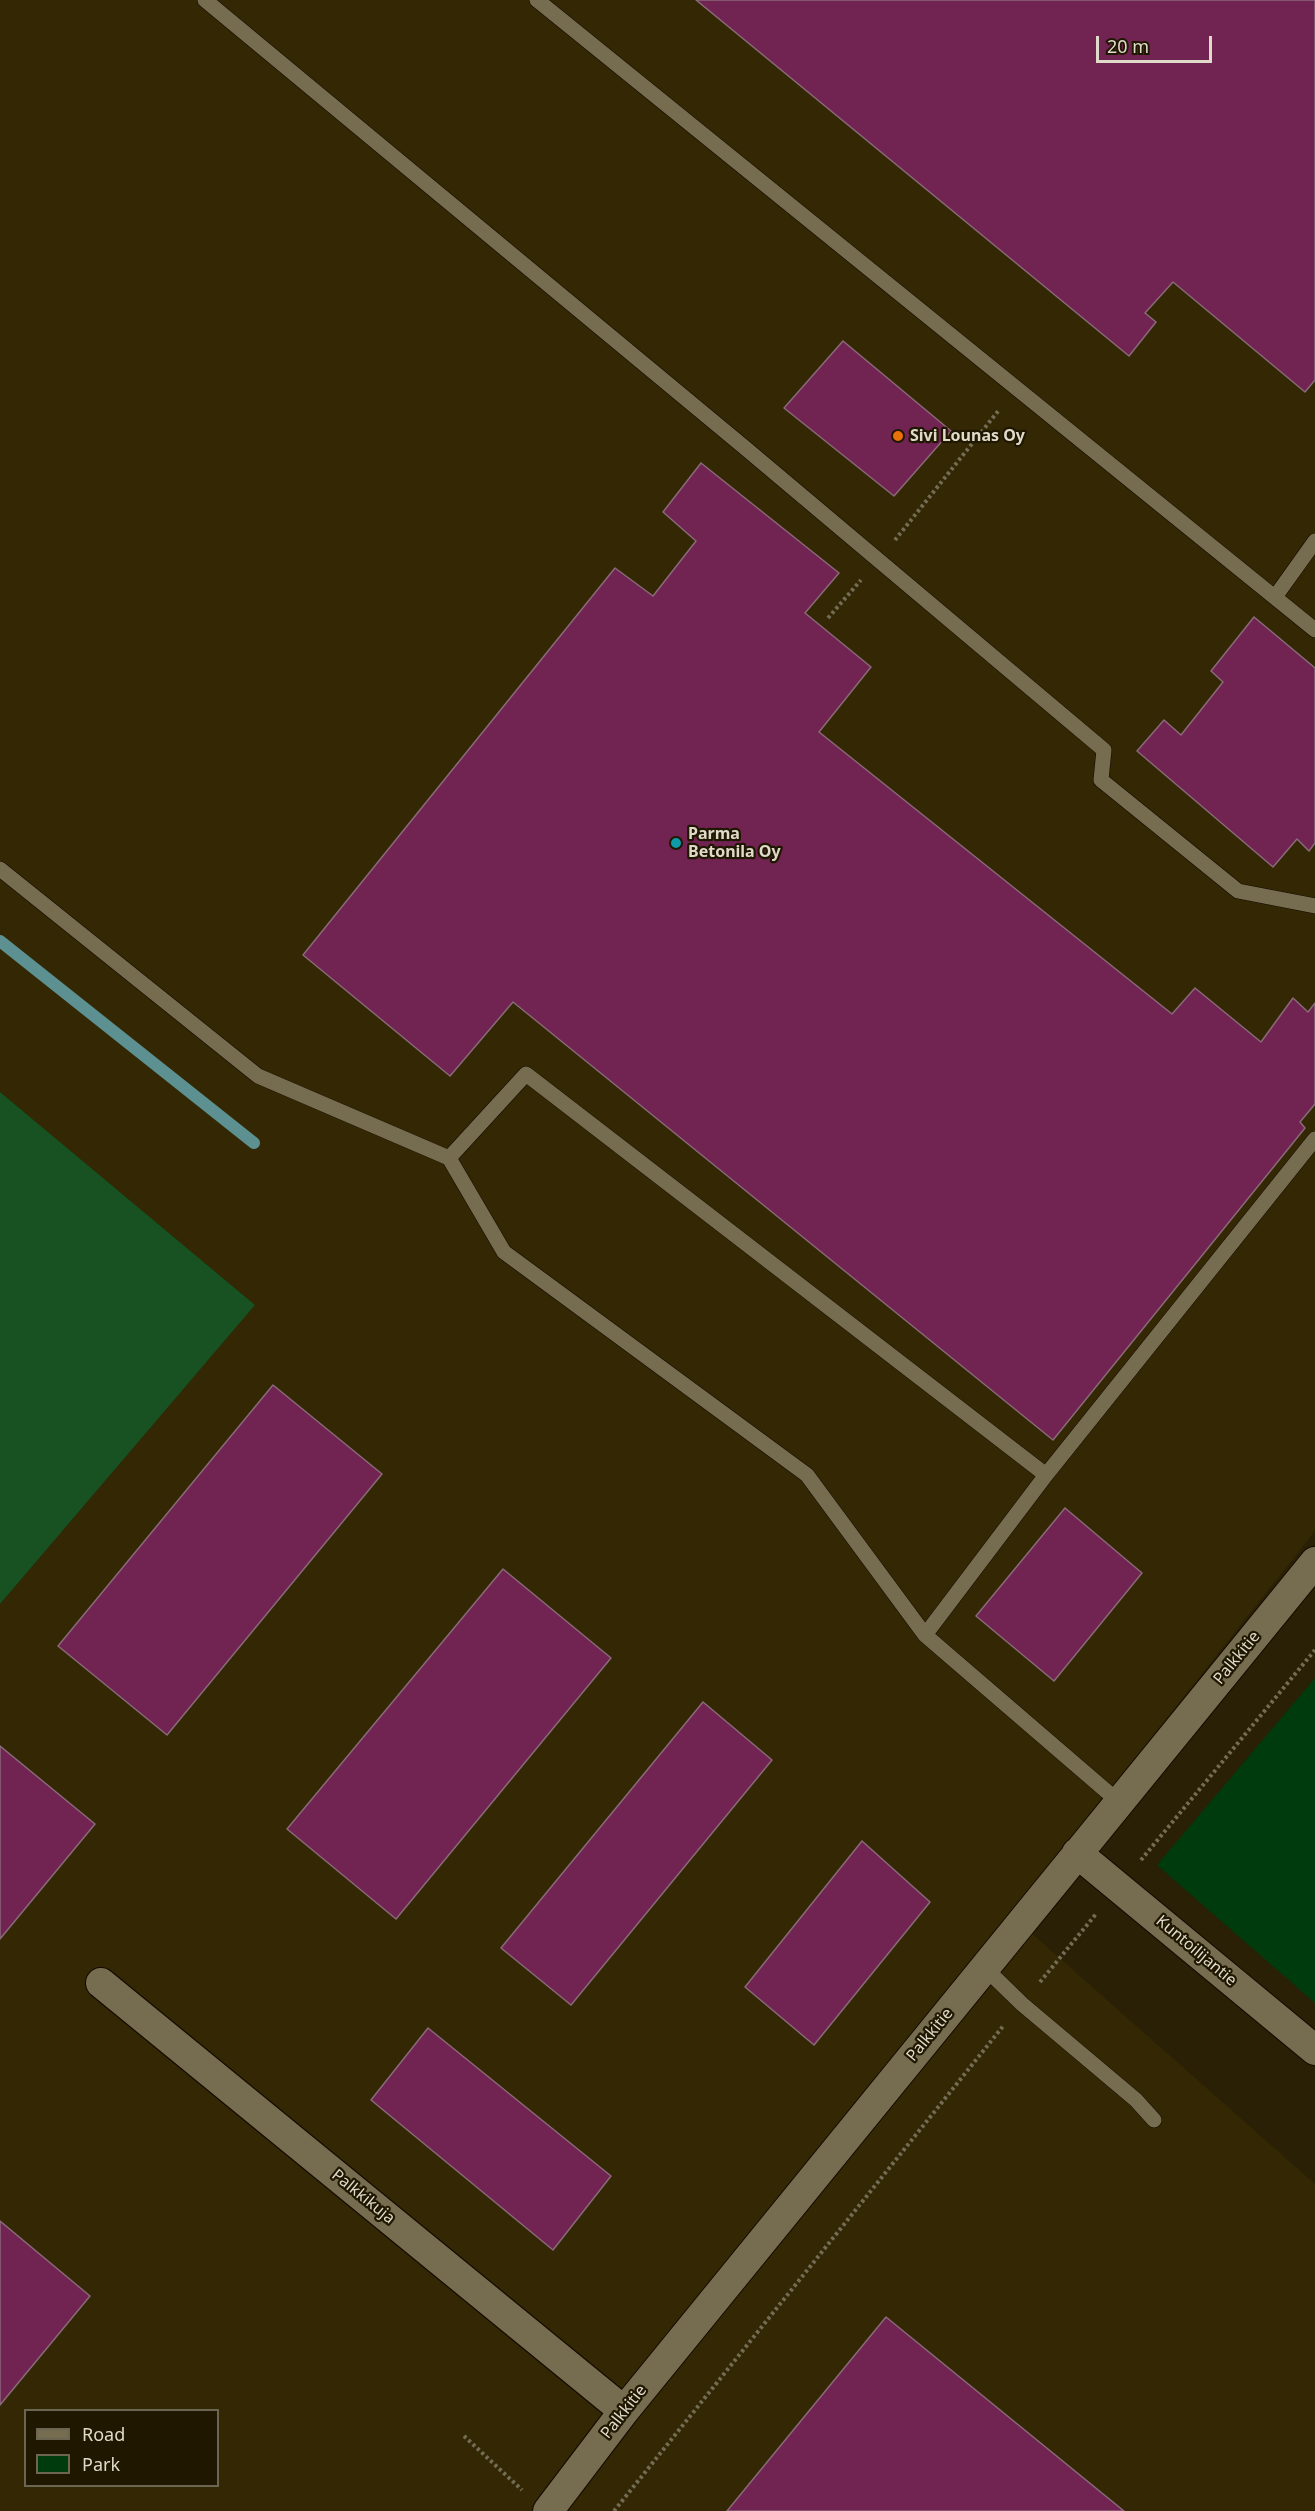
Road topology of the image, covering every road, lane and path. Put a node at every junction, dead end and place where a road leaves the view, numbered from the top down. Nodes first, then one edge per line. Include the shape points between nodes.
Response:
1 (205, 0) edge
2 (537, 0) edge
3 (1017, 388) junction
4 (1315, 541) edge
5 (879, 560) junction
6 (1275, 597) junction
7 (828, 618) dead end
8 (1315, 630) edge
9 (0, 868) edge
10 (1315, 906) edge
11 (1315, 1139) edge
12 (449, 1158) junction
13 (1046, 1475) junction
14 (1315, 1562) edge
15 (925, 1635) junction
16 (1315, 1650) edge
17 (1119, 1803) junction
18 (1077, 1853) junction
19 (1119, 1886) junction
20 (985, 1968) junction
21 (101, 1983) dead end
22 (1022, 2004) junction
23 (1315, 2050) edge
24 (1154, 2120) dead end
25 (624, 2411) junction
26 (464, 2436) dead end
27 (538, 2504) edge
28 (614, 2511) edge

1 - 5 lane
2 - 3 lane
3 - 5 path
3 - 6 lane
4 - 6 lane
5 - 7 path
5 - 10 lane via 1104,750 1101,780 1238,891
6 - 8 lane
9 - 12 lane via 258,1076
11 - 13 lane
12 - 13 lane via 526,1074
12 - 15 lane via 504,1252 807,1475
13 - 15 lane
14 - 17 street, Palkkitie
15 - 17 lane
16 - 19 path
17 - 18 street, Palkkitie
18 - 19 street, Kuntoilijantie
18 - 20 street, Palkkitie
19 - 22 path
19 - 23 street, Kuntoilijantie
20 - 22 lane
20 - 25 street, Palkkitie
21 - 25 street, Palkkikuja
22 - 24 lane via 1136,2100
22 - 28 path
25 - 27 street, Palkkitie
26 - 27 path

